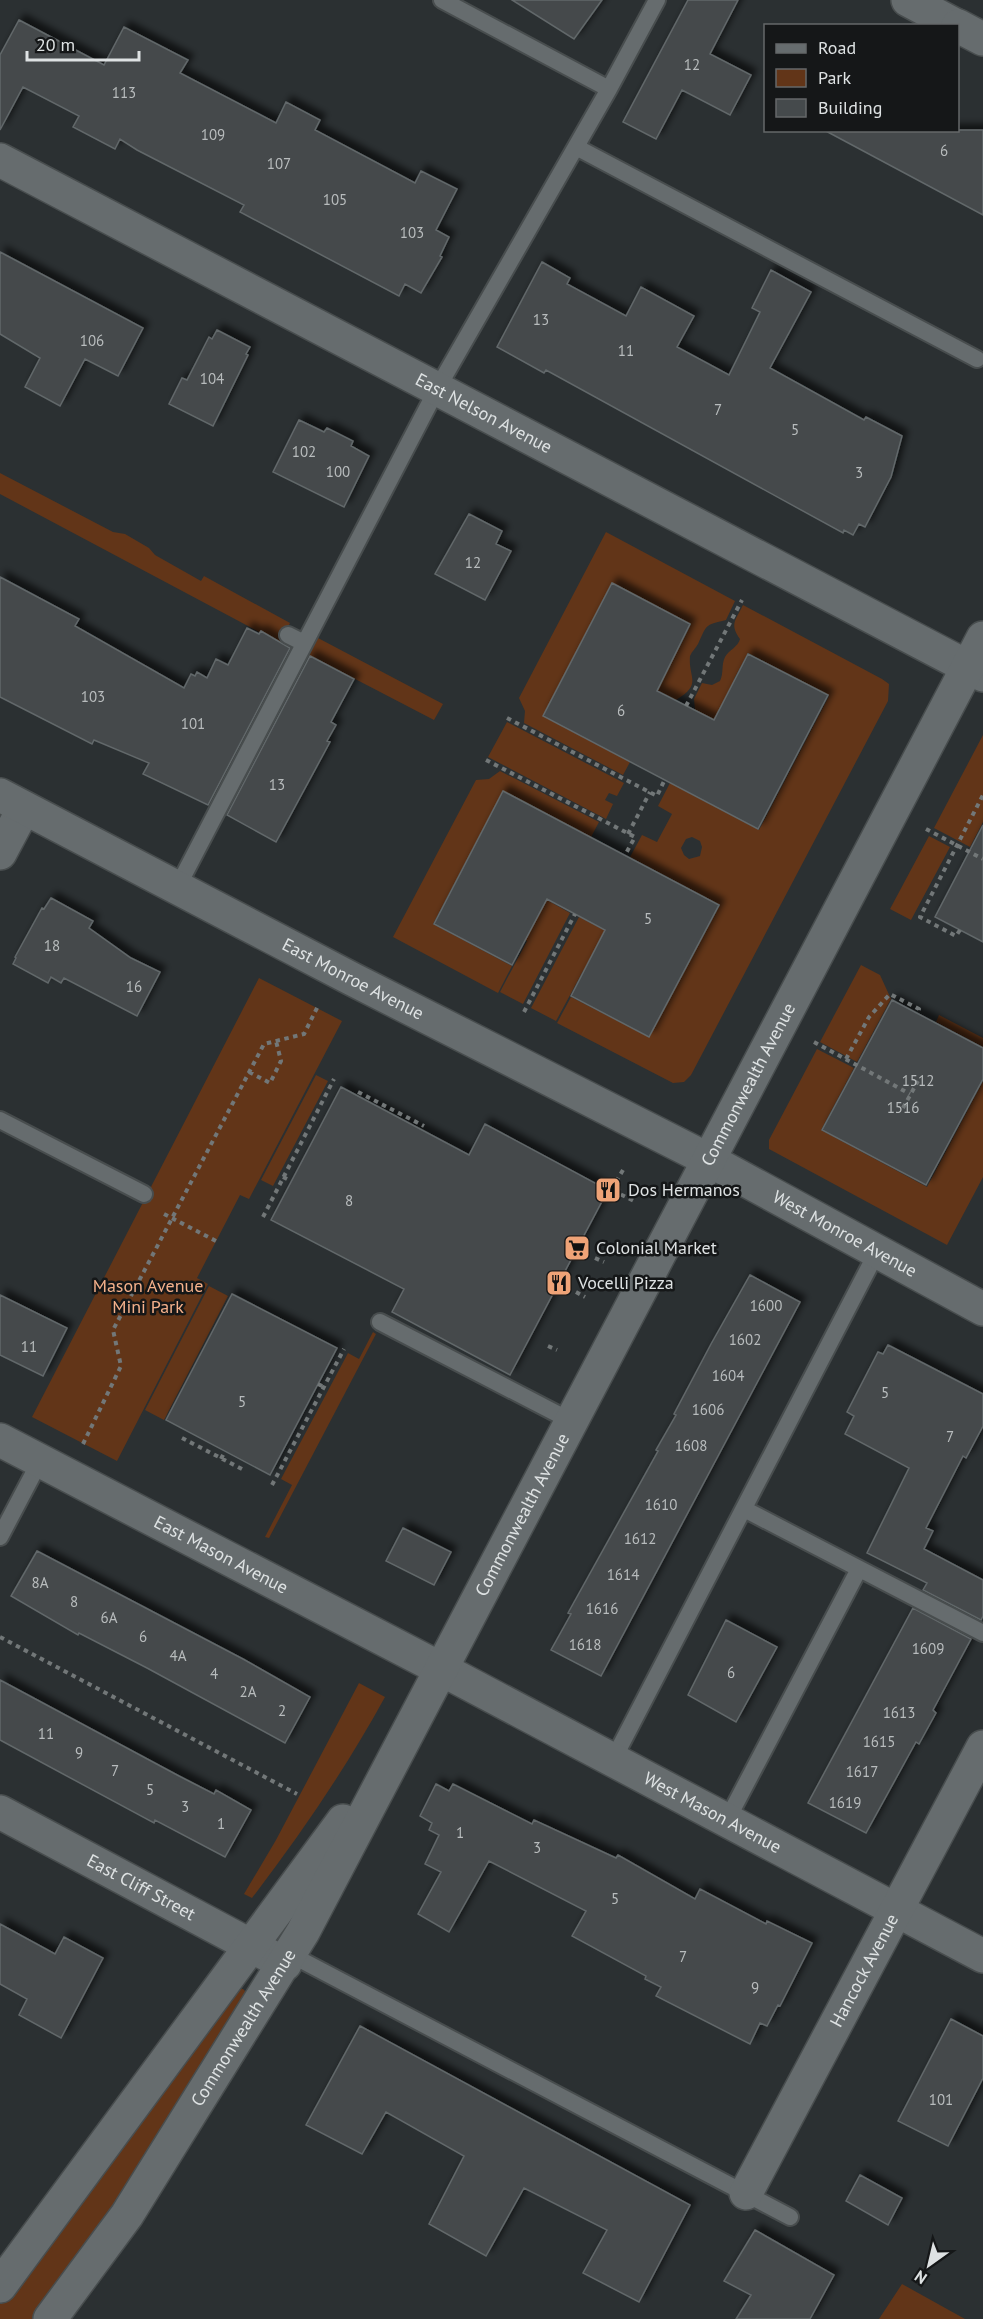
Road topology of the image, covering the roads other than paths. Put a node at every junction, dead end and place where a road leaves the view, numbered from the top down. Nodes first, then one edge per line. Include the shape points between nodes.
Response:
1 (442, 0) edge
2 (657, 0) edge
3 (908, 0) edge
4 (953, 24) edge
5 (959, 27) edge
6 (983, 39) edge
7 (609, 89) junction
8 (576, 147) junction
9 (0, 160) edge
10 (977, 359) dead end
11 (436, 388) junction
12 (288, 635) dead end
13 (983, 638) edge
14 (304, 643) junction
15 (975, 670) edge
16 (12, 801) edge
17 (0, 853) edge
18 (177, 888) junction
19 (0, 1120) edge
20 (707, 1159) junction
21 (144, 1194) road end
22 (877, 1252) junction
23 (983, 1309) edge
24 (380, 1322) dead end
25 (571, 1421) junction
26 (0, 1440) edge
27 (40, 1461) junction
28 (744, 1509) junction
29 (0, 1537) edge
30 (859, 1569) junction
31 (983, 1634) edge
32 (441, 1669) junction
33 (414, 1722) junction
34 (983, 1747) edge
35 (613, 1760) junction
36 (0, 1812) edge
37 (727, 1820) junction
38 (897, 1910) junction
39 (252, 1946) junction
40 (983, 1956) edge
41 (285, 1964) junction
42 (746, 2193) junction
43 (790, 2217) dead end
44 (0, 2286) edge
45 (50, 2319) edge

1 - 7 lane
2 - 7 lane
3 - 4 street
5 - 6 street
7 - 8 lane
8 - 10 lane
8 - 11 lane
9 - 11 street, East Nelson Avenue
11 - 14 lane
11 - 15 street, East Nelson Avenue
12 - 14 lane
13 - 15 street, Commonwealth Avenue
14 - 18 lane
15 - 20 street, Commonwealth Avenue
16 - 17 street
16 - 18 street, East Monroe Avenue
18 - 20 street, East Monroe Avenue
19 - 21 lane
20 - 22 street, West Monroe Avenue
20 - 25 street, Commonwealth Avenue
22 - 23 street, West Monroe Avenue
22 - 28 lane
24 - 25 lane
25 - 32 street, Commonwealth Avenue
26 - 27 street, East Mason Avenue
27 - 29 lane
27 - 32 street, East Mason Avenue
28 - 30 lane
28 - 35 lane
30 - 31 lane
30 - 37 lane
32 - 33 street, Commonwealth Avenue
32 - 35 street, West Mason Avenue
33 - 39 street, Commonwealth Avenue
33 - 41 street, Commonwealth Avenue
34 - 38 street, Hancock Avenue
35 - 37 street, West Mason Avenue
36 - 39 street, East Cliff Street
37 - 38 street, West Mason Avenue
38 - 40 street, West Mason Avenue
38 - 42 street, Hancock Avenue
39 - 41 street, East Cliff Street
39 - 44 street, Commonwealth Avenue
41 - 42 lane via 302,1960
41 - 45 street, Commonwealth Avenue via 127,2215
42 - 43 lane

